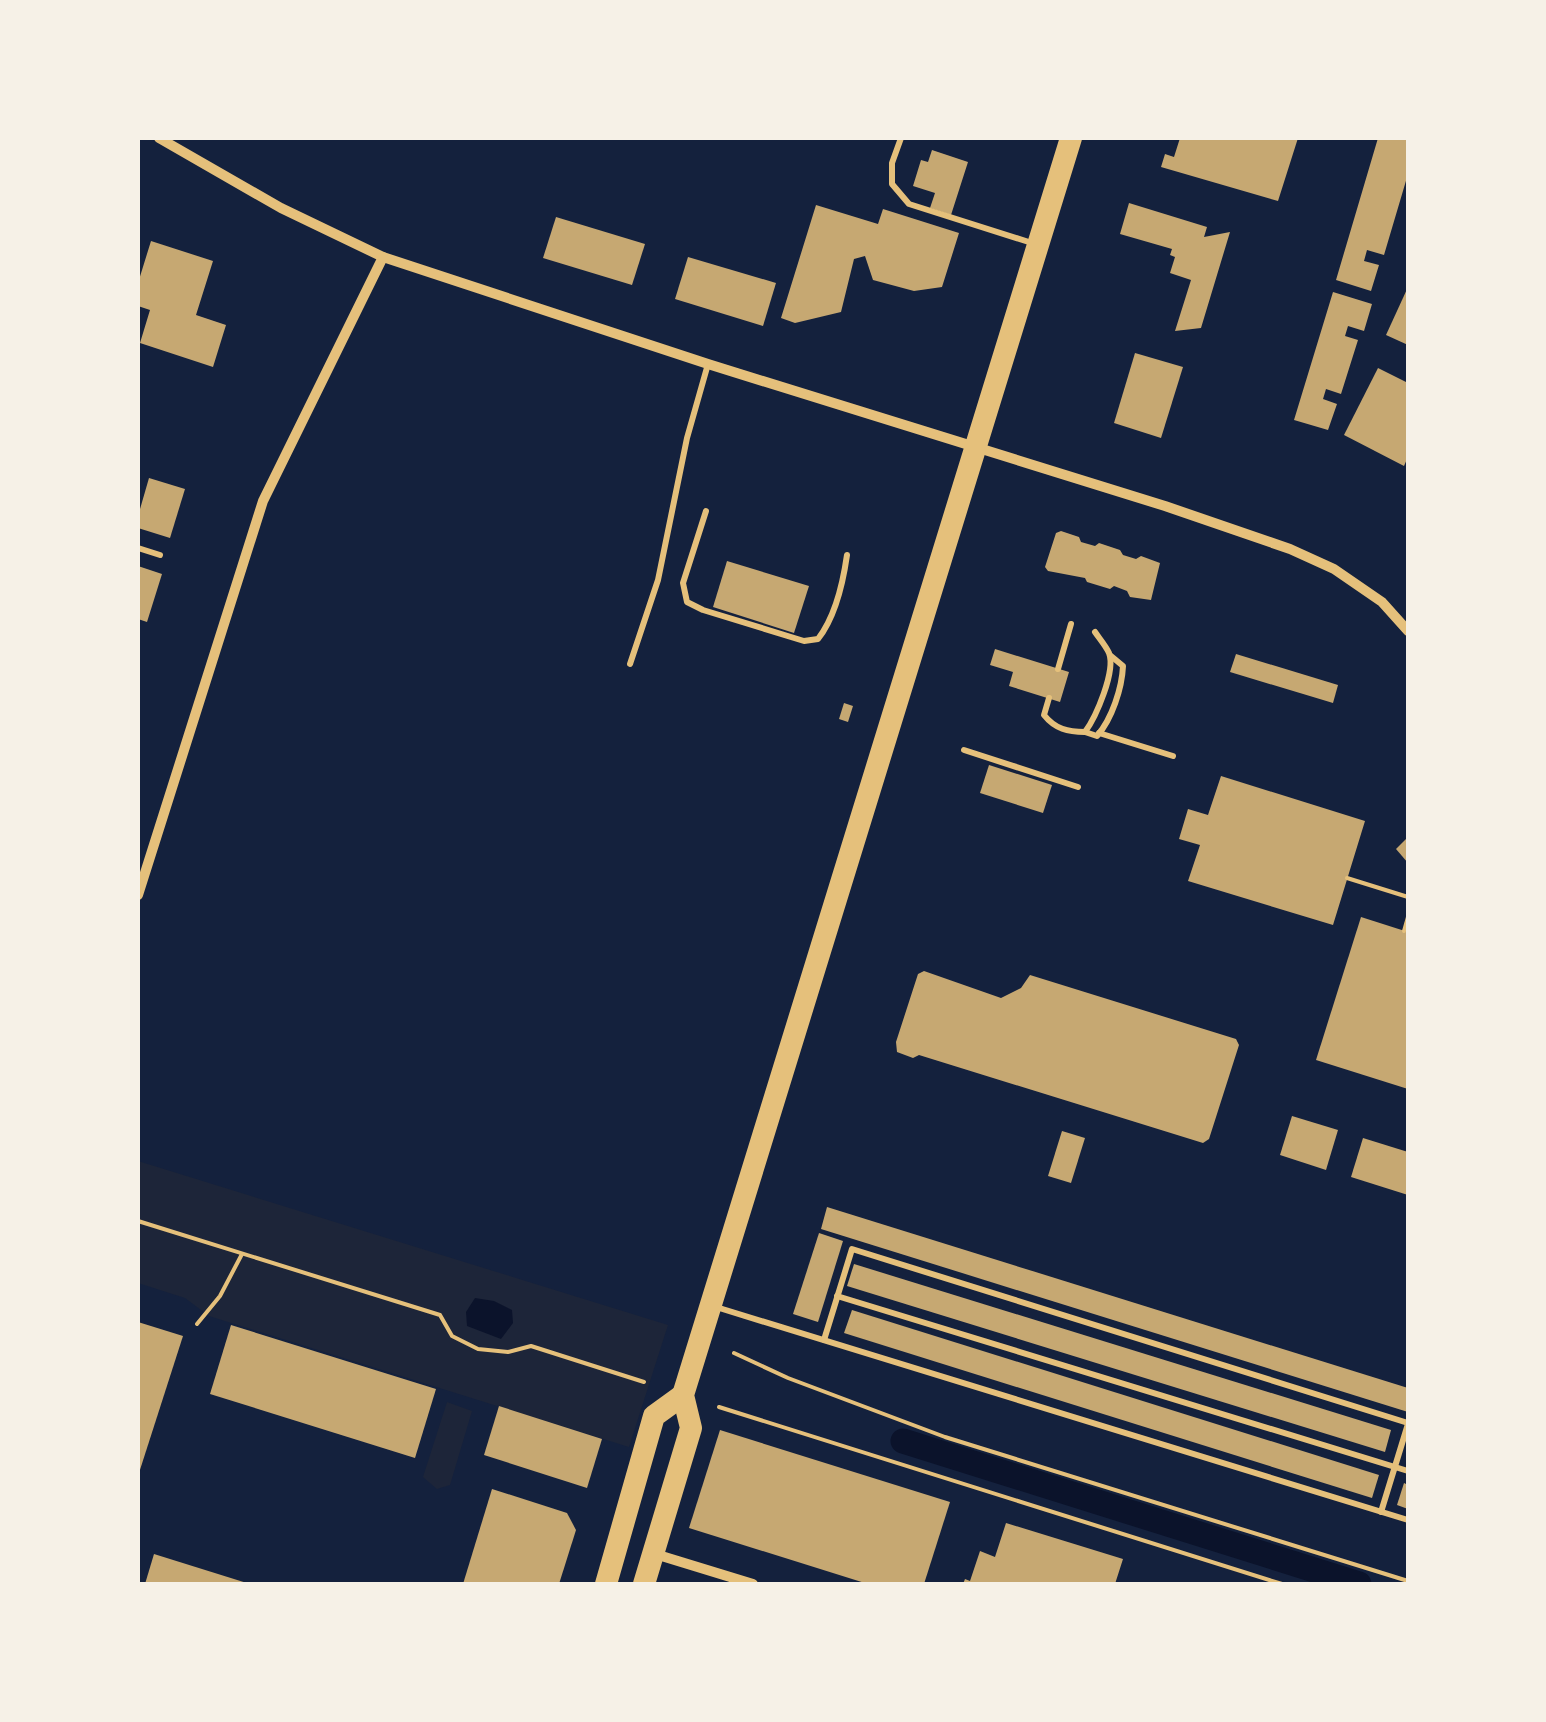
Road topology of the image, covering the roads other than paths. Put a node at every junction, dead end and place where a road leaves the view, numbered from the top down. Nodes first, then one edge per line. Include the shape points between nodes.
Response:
1 (160, 138) edge
2 (900, 138) edge
3 (1070, 138) edge
4 (1037, 245) junction
5 (384, 257) junction
6 (708, 364) junction
7 (974, 447) junction
8 (706, 512) dead end
9 (138, 548) edge
10 (847, 554) dead end
11 (160, 555) dead end
12 (1070, 624) dead end
13 (1408, 630) edge
14 (1095, 632) dead end
15 (1110, 655) junction
16 (630, 664) dead end
17 (1058, 669) dead end
18 (1049, 698) dead end
19 (1085, 732) junction
20 (1100, 733) junction
21 (964, 750) dead end
22 (1173, 756) dead end
23 (1078, 787) dead end
24 (138, 894) edge
25 (838, 1296) junction
26 (710, 1305) junction
27 (824, 1340) junction
28 (683, 1395) junction
29 (1408, 1423) edge
30 (1395, 1467) junction
31 (1408, 1471) edge
32 (1381, 1512) junction
33 (1408, 1520) edge
34 (654, 1554) junction
35 (606, 1584) edge
36 (644, 1584) edge
37 (753, 1584) edge

1 - 5 street via 281,208
2 - 4 lane via 892,184 909,204
3 - 4 main road
4 - 7 main road
5 - 6 street
5 - 24 street via 263,501
6 - 7 street
6 - 16 lane via 658,580
7 - 13 street via 1290,549 1334,569 1382,602
7 - 26 main road
8 - 10 lane via 683,583 687,602 804,642 826,628
9 - 11 lane
12 - 17 lane
14 - 15 lane
15 - 19 lane
15 - 20 lane via 1123,666 1122,678
18 - 19 lane via 1044,715 1050,722
19 - 20 lane
20 - 22 lane
21 - 23 lane
25 - 27 lane
25 - 29 lane via 852,1249
25 - 30 lane
26 - 27 lane
26 - 28 main road
27 - 32 lane
28 - 34 main road via 691,1428
28 - 35 main road via 654,1416
29 - 30 lane
30 - 31 lane
30 - 32 lane
32 - 33 lane
34 - 36 main road
34 - 37 street

